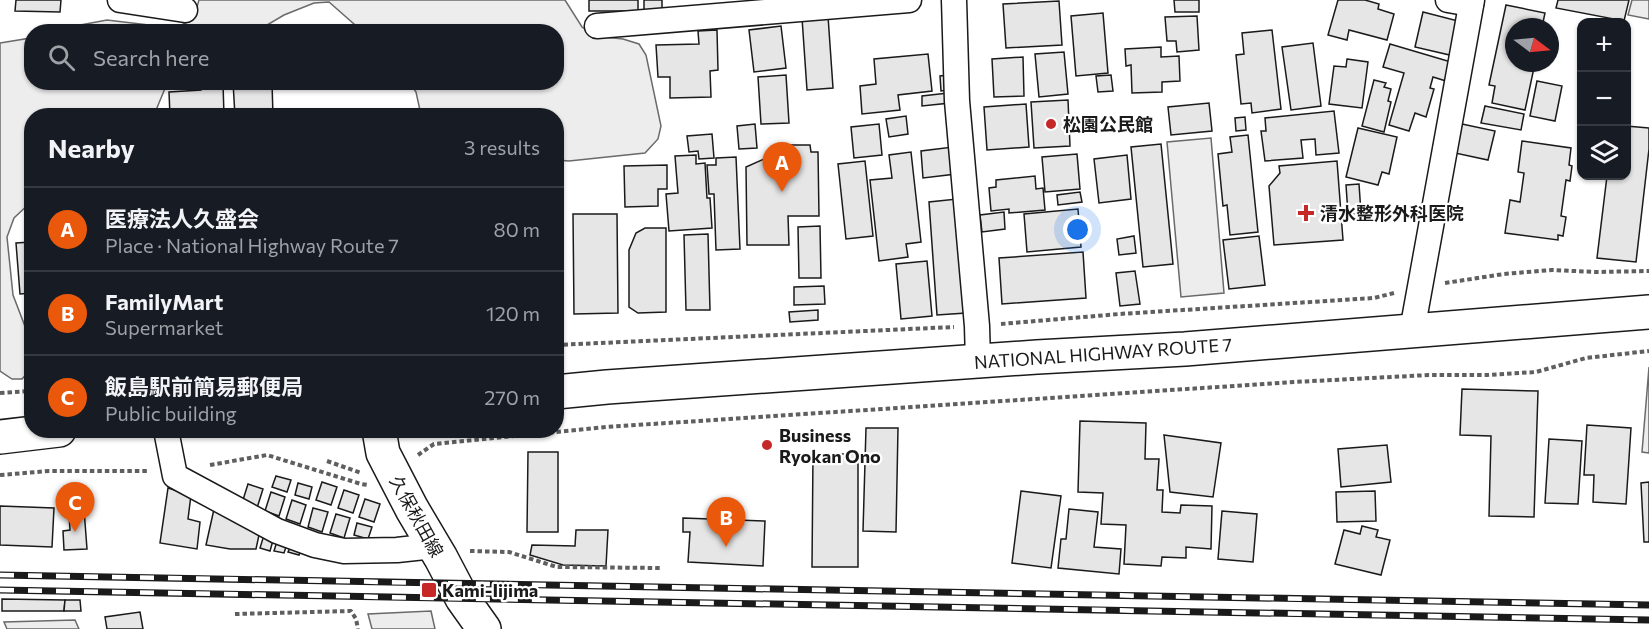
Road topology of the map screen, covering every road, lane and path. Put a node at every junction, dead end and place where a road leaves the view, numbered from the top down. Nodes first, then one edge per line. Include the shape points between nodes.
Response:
1 (120, 0) edge
2 (909, 0) edge
3 (954, 0) edge
4 (1464, 1) edge
5 (185, 10) dead end
6 (597, 26) dead end
7 (1649, 271) edge
8 (1420, 286) junction
9 (1649, 312) edge
10 (977, 326) junction
11 (1412, 331) junction
12 (564, 345) edge
13 (1649, 351) edge
14 (978, 361) junction
15 (564, 391) edge
16 (24, 392) edge
17 (0, 393) edge
18 (564, 431) edge
19 (24, 434) edge
20 (0, 436) edge
21 (168, 438) edge
22 (380, 438) edge
23 (494, 438) edge
24 (327, 461) dead end
25 (381, 473) junction
26 (435, 548) junction
27 (660, 568) dead end
28 (235, 614) dead end
29 (358, 629) edge
30 (484, 629) edge

1 - 5 street
2 - 6 street
3 - 10 street via 957,101
4 - 8 street
7 - 8 path via 1543,271
8 - 10 path via 1374,298
8 - 11 street
9 - 11 main road, NATIONAL HIGHWAY ROUTE 7
10 - 12 path
10 - 14 street
11 - 14 main road, NATIONAL HIGHWAY ROUTE 7
13 - 18 path via 1586,358 1536,372 1294,382
14 - 15 main road, NATIONAL HIGHWAY ROUTE 7
16 - 17 path
19 - 20 main road
21 - 26 street via 175,476 277,531 344,551
22 - 25 main road, 久保秋田線
23 - 25 path via 434,444
24 - 25 path
25 - 26 main road, 久保秋田線 via 412,509
26 - 27 path via 509,552 557,567
26 - 30 main road, 久保秋田線
28 - 29 path via 351,611

